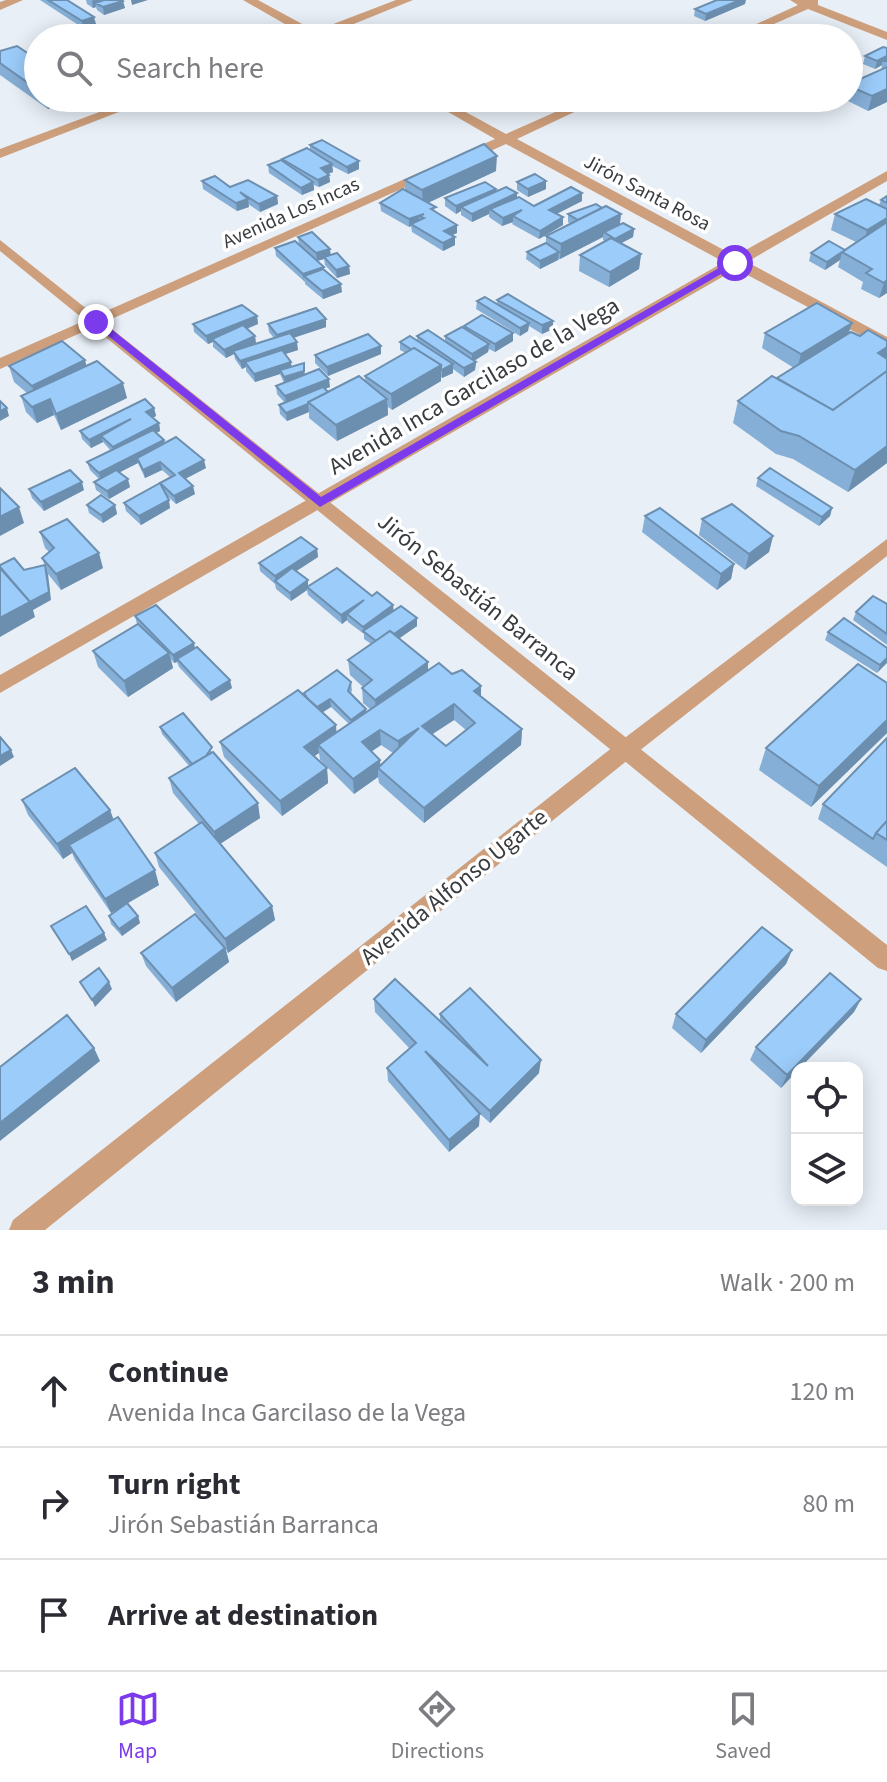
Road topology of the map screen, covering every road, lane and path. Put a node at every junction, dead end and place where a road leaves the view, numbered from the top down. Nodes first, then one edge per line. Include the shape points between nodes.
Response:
1 (17, 0) edge
2 (249, 0) edge
3 (407, 0) edge
4 (807, 2) edge
5 (0, 6) edge
6 (291, 24) edge
7 (346, 24) edge
8 (761, 24) edge
9 (859, 24) edge
10 (863, 26) edge
11 (887, 36) edge
12 (112, 112) edge
13 (456, 112) edge
14 (567, 112) edge
15 (506, 139) junction
16 (0, 154) edge
17 (887, 175) edge
18 (0, 244) edge
19 (735, 263) junction
20 (96, 322) junction
21 (887, 344) edge
22 (0, 364) edge
23 (320, 503) junction
24 (887, 546) edge
25 (0, 685) edge
26 (626, 749) junction
27 (887, 960) edge
28 (23, 1230) edge

1 - 5 street
2 - 6 street
3 - 7 street
4 - 8 street
4 - 9 street
10 - 11 street
12 - 16 street
13 - 15 street, Jirón Santa Rosa
14 - 15 street, Avenida Los Incas
15 - 19 street, Jirón Santa Rosa
15 - 20 street, Avenida Los Incas
17 - 19 street, Avenida Inca Garcilaso de la Vega
18 - 20 street, Jirón Sebastián Barranca
19 - 21 street, Jirón Santa Rosa
19 - 23 street, Avenida Inca Garcilaso de la Vega
20 - 22 street, Avenida Los Incas
20 - 23 street, Jirón Sebastián Barranca
23 - 25 street, Avenida Inca Garcilaso de la Vega
23 - 26 street, Jirón Sebastián Barranca
24 - 26 street, Avenida Alfonso Ugarte
26 - 27 street, Jirón Sebastián Barranca
26 - 28 street, Avenida Alfonso Ugarte

